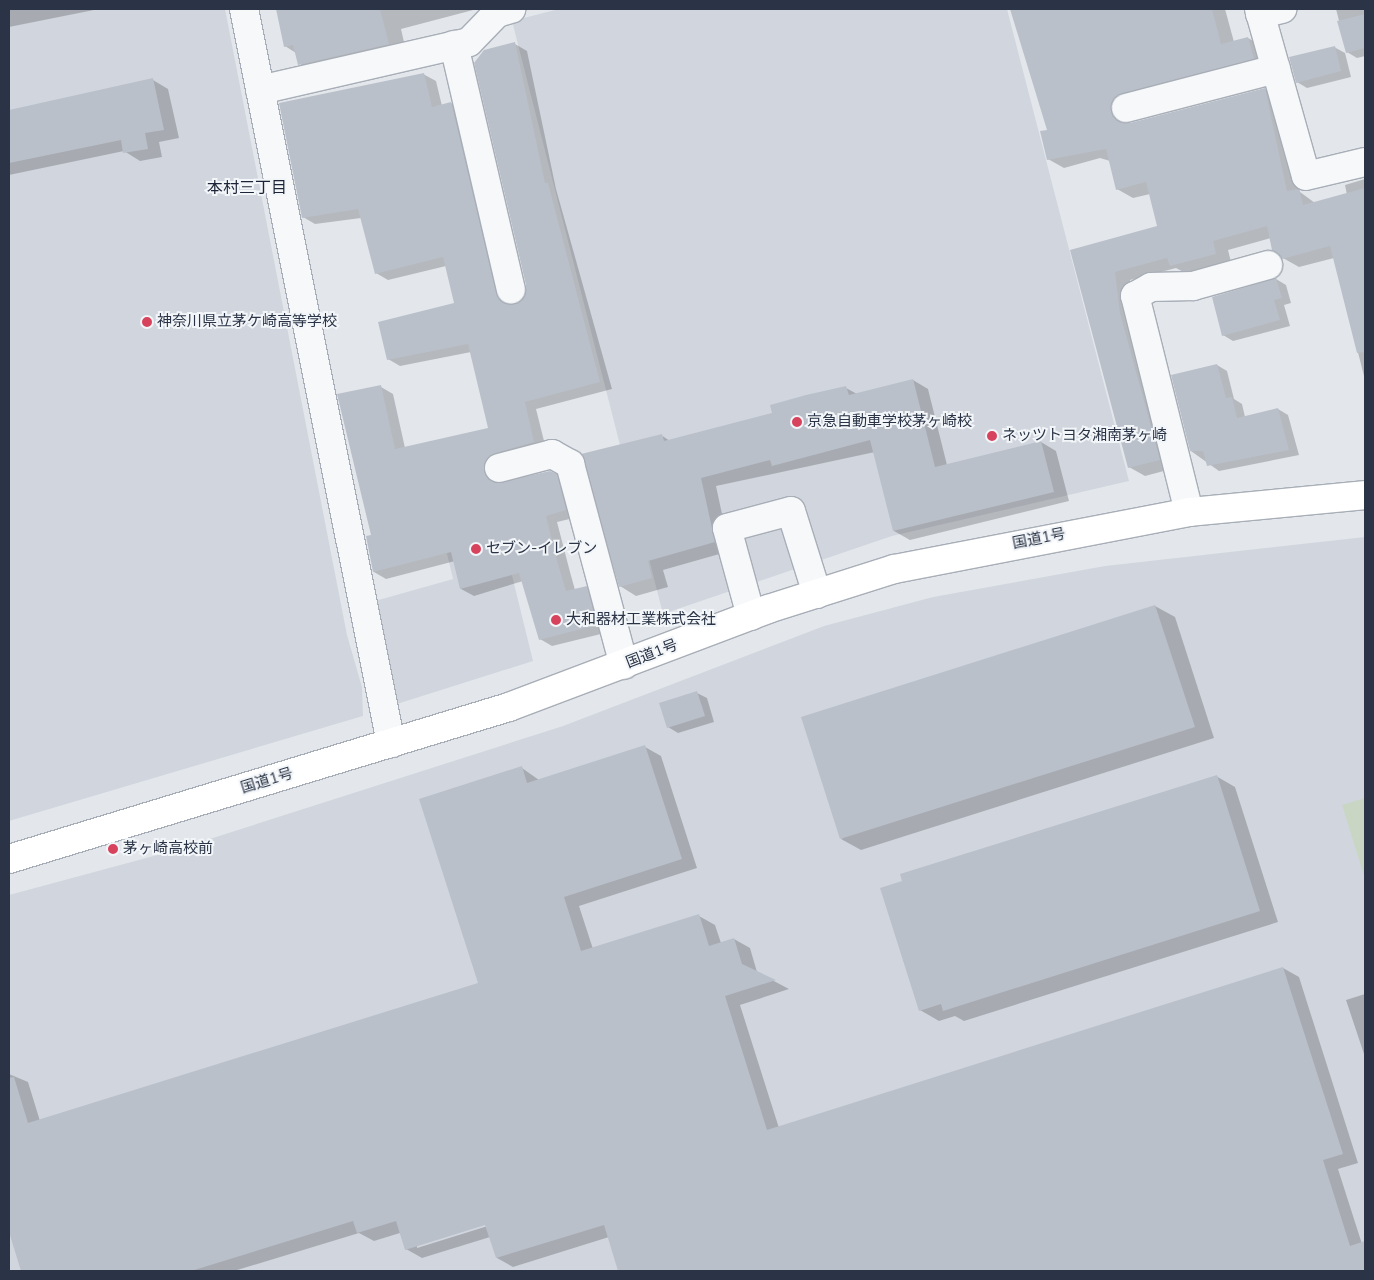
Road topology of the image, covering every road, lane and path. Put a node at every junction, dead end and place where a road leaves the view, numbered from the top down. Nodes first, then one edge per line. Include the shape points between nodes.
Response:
1 (244, 9) edge
2 (511, 9) edge
3 (1267, 11) edge
4 (454, 45) junction
5 (1276, 69) junction
6 (260, 90) junction
7 (1126, 108) dead end
8 (1365, 162) edge
9 (1268, 266) dead end
10 (511, 289) dead end
11 (499, 468) dead end
12 (1365, 495) edge
13 (1189, 512) junction
14 (816, 594) junction
15 (751, 616) junction
16 (624, 665) junction
17 (391, 743) junction
18 (9, 859) edge

1 - 6 street
2 - 4 street via 497,13 469,42
3 - 5 street
4 - 6 street
4 - 10 street
5 - 7 street
5 - 8 street via 1306,176
6 - 17 street
9 - 13 street via 1193,286 1151,287 1136,296
11 - 16 street via 552,454 570,464
12 - 13 highway, 国道1号
13 - 14 highway, 国道1号 via 894,569
14 - 15 highway, 国道1号
14 - 15 street via 791,510 728,528
15 - 16 highway, 国道1号
16 - 17 highway, 国道1号
17 - 18 highway, 国道1号

